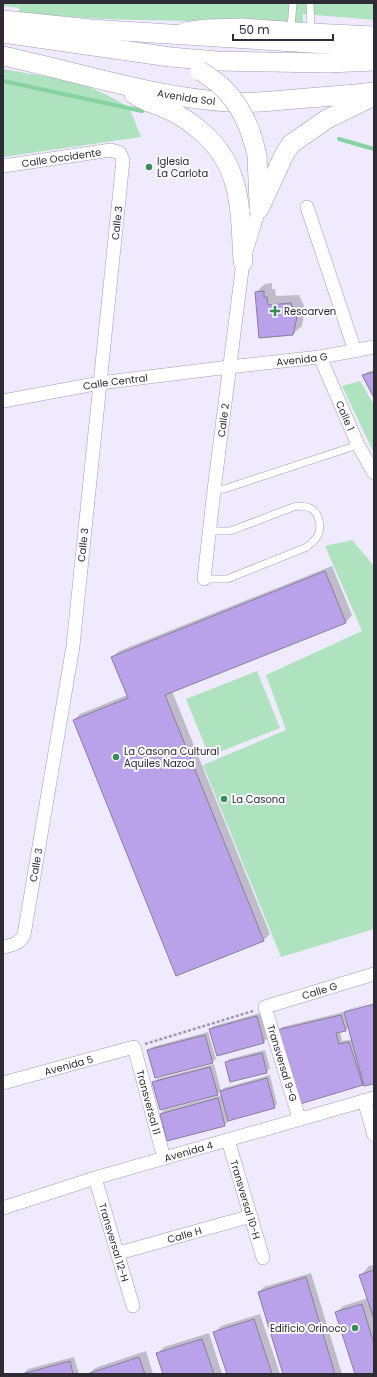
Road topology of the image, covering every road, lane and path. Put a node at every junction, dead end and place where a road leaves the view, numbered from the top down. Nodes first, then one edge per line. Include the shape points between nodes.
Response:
1 (293, 3) edge
2 (310, 3) edge
3 (3, 20) edge
4 (291, 28) junction
5 (311, 30) junction
6 (3, 33) edge
7 (156, 33) junction
8 (374, 33) edge
9 (374, 46) edge
10 (3, 56) edge
11 (170, 57) junction
12 (374, 61) edge
13 (126, 87) junction
14 (374, 92) edge
15 (374, 96) edge
16 (120, 153) joint
17 (3, 169) edge
18 (307, 207) dead end
19 (259, 209) junction
20 (243, 262) junction
21 (374, 347) edge
22 (355, 351) junction
23 (320, 357) junction
24 (229, 367) junction
25 (100, 383) junction
26 (3, 401) edge
27 (358, 445) junction
28 (374, 473) edge
29 (214, 490) junction
30 (209, 531) junction
31 (204, 580) joint
32 (3, 947) edge
33 (374, 974) edge
34 (265, 1007) junction
35 (134, 1047) junction
36 (3, 1083) edge
37 (369, 1099) edge
38 (299, 1118) junction
39 (374, 1135) edge
40 (228, 1140) junction
41 (164, 1158) junction
42 (95, 1178) junction
43 (3, 1208) edge
44 (251, 1216) junction
45 (119, 1253) junction
46 (263, 1258) dead end
47 (133, 1306) dead end

1 - 4 lane
2 - 5 lane
3 - 7 main road
4 - 5 street
4 - 7 street via 205,26
5 - 8 street
6 - 11 main road
7 - 9 main road
10 - 13 main road, Avenida Sol
11 - 12 main road via 291,63
11 - 19 main road, bridge via 200,71 219,84 236,102 248,125 257,155
13 - 14 main road, Avenida Sol via 229,102 260,102
13 - 20 main road via 142,100 190,122 212,141 225,160 234,178 238,197
15 - 19 main road via 327,119 291,144
16 - 17 street, Calle Occidente via 111,150
16 - 25 street, Calle 3 via 123,160
18 - 22 street
19 - 20 street
20 - 24 street, Calle 2
21 - 22 street, Avenida G
22 - 23 street, Avenida G
23 - 24 street, Avenida G
23 - 27 street, Calle 1
24 - 25 street, Calle Central
24 - 29 street, Calle 2
25 - 26 street, Calle Central
25 - 32 street, Calle 3 via 72,646 24,935 16,945
27 - 28 street, Calle 1
27 - 29 lane via 224,489
29 - 30 street, Calle 2
30 - 31 street, Calle 2
30 - 31 lane via 230,531 296,506 305,506 313,510 321,527 316,539 307,547 227,579
33 - 34 street, Calle G
34 - 35 path
34 - 38 street, Transversal 9-G
35 - 36 street, Avenida 5
35 - 41 street, Transversal 11
37 - 38 street, Avenida 4
37 - 39 street
38 - 40 street, Avenida 4
40 - 41 street, Avenida 4
40 - 44 street, Transversal 10-H
41 - 42 street, Avenida 4
42 - 43 street, Avenida 4
42 - 45 street, Transversal 12-H
44 - 45 street, Calle H
44 - 46 street, Transversal 10-H
45 - 47 street, Transversal 12-H

